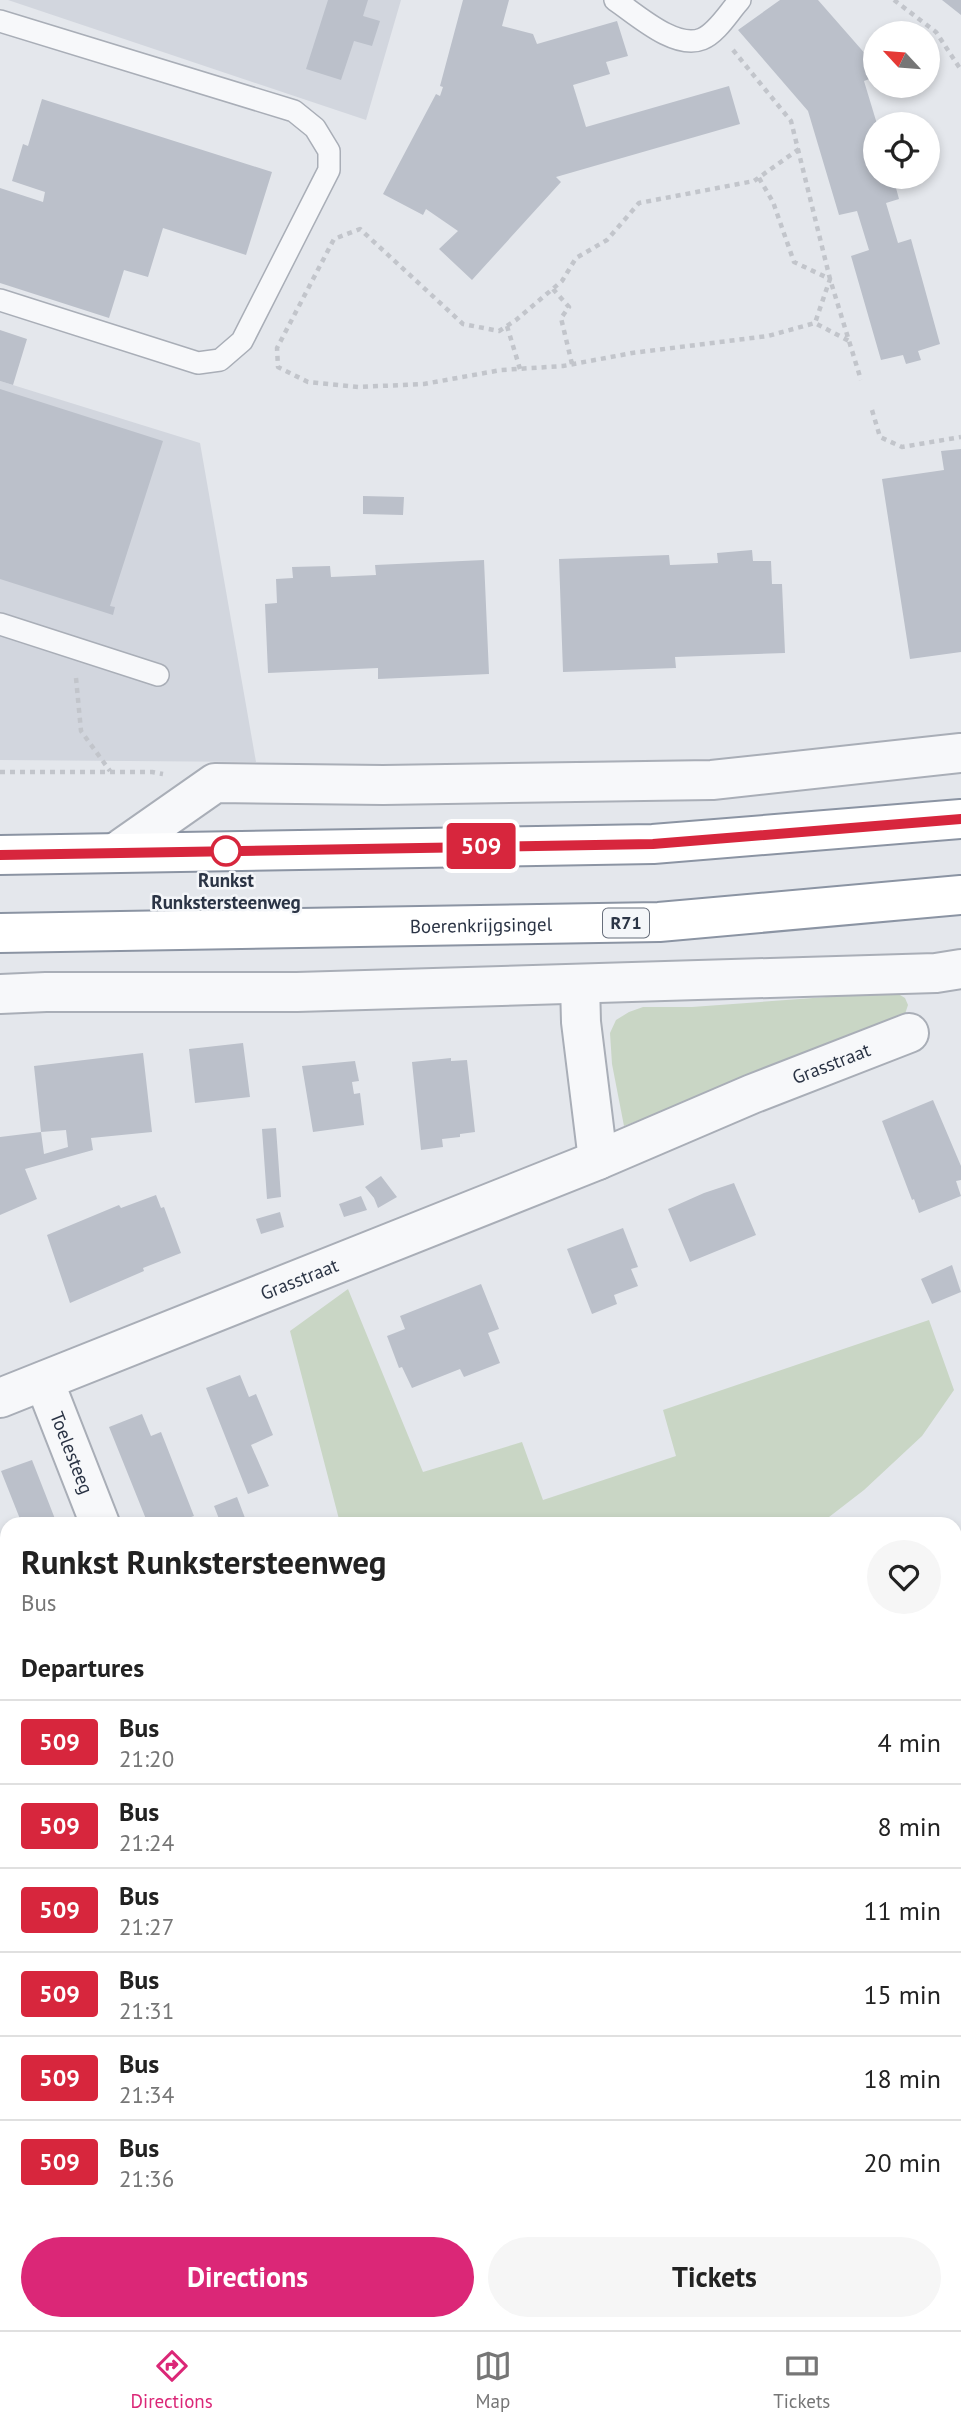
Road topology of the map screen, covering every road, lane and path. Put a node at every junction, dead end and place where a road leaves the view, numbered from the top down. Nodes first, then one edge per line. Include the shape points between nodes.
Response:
1 (615, 0) edge
2 (740, 0) edge
3 (894, 0) edge
4 (0, 21) edge
5 (715, 29) junction
6 (961, 70) edge
7 (799, 149) junction
8 (759, 178) junction
9 (830, 279) junction
10 (553, 289) junction
11 (0, 300) edge
12 (815, 323) junction
13 (507, 326) junction
14 (849, 341) junction
15 (572, 364) junction
16 (520, 369) junction
17 (861, 380) dead end
18 (872, 410) dead end
19 (961, 437) edge
20 (0, 624) edge
21 (74, 648) junction
22 (158, 675) dead end
23 (961, 753) edge
24 (0, 772) edge
25 (111, 772) junction
26 (215, 783) junction
27 (961, 819) edge
28 (115, 853) junction
29 (0, 855) edge
30 (961, 895) edge
31 (0, 933) edge
32 (961, 969) edge
33 (0, 975) edge
34 (580, 985) junction
35 (46, 992) junction
36 (0, 994) edge
37 (909, 1033) dead end
38 (598, 1160) junction
39 (44, 1381) junction
40 (0, 1398) edge
41 (97, 1517) edge

1 - 5 lane via 668,36 684,41 702,39
2 - 5 lane
3 - 6 path via 936,32
4 - 11 lane via 294,111 315,128 329,151 329,170 242,341 220,360 198,363
5 - 7 path via 791,121
7 - 8 path
7 - 9 path
8 - 9 path via 774,202 794,262
8 - 10 path via 639,203 607,240 576,258
9 - 12 path
9 - 14 path
10 - 13 path
10 - 15 path via 569,307 561,318
12 - 14 path
12 - 15 path via 768,336
13 - 16 path
13 - 16 path via 499,331 463,324 360,229 334,239 276,348 278,367 308,382 358,387 424,384
14 - 17 path
15 - 16 path
18 - 19 path via 880,437 902,447
20 - 21 lane
21 - 22 lane
21 - 25 path via 81,731
23 - 26 street via 712,780 383,786
24 - 25 path
25 - 26 path via 152,772
26 - 28 street
27 - 28 highway via 653,844
28 - 29 highway
30 - 31 highway, Boerenkrijgsingel / R71 via 659,922
32 - 34 street
33 - 35 street
34 - 35 street
34 - 38 street
35 - 36 street
37 - 38 street, Grasstraat
38 - 39 street, Grasstraat
39 - 40 street, Grasstraat
39 - 41 street, Toelesteeg

